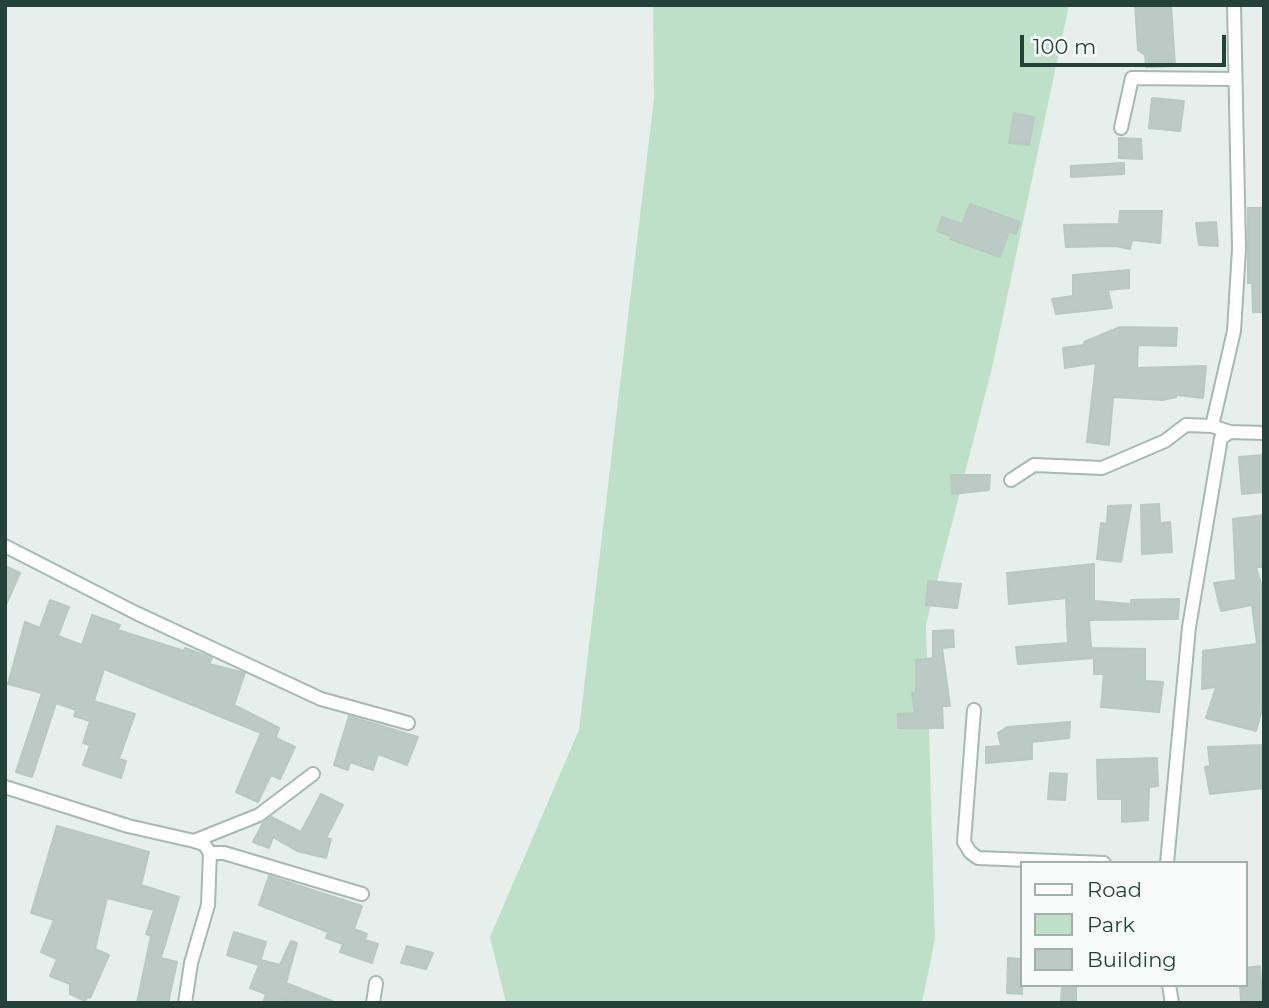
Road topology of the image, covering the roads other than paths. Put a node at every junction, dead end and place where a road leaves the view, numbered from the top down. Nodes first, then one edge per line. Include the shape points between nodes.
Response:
1 (1234, 5) edge
2 (1234, 79) junction
3 (1121, 128) dead end
4 (1212, 426) junction
5 (1230, 432) junction
6 (1264, 433) edge
7 (1011, 480) dead end
8 (5, 546) edge
9 (974, 710) dead end
10 (408, 723) dead end
11 (313, 774) dead end
12 (5, 787) edge
13 (194, 841) junction
14 (210, 853) junction
15 (1041, 861) edge
16 (1167, 861) edge
17 (362, 894) dead end
18 (376, 983) dead end
19 (185, 1003) edge
20 (373, 1003) edge

1 - 2 street
2 - 3 street via 1132,78
2 - 4 street via 1239,248 1234,331
4 - 5 street
4 - 7 street via 1186,425 1165,440 1102,468 1034,465
5 - 6 street
5 - 16 street via 1221,438 1189,627
8 - 10 street via 321,699
9 - 15 street via 964,842 978,859
11 - 13 street via 260,815
12 - 13 street via 128,826
13 - 14 street via 204,844
14 - 17 street via 224,853
14 - 19 street via 208,905
18 - 20 street

